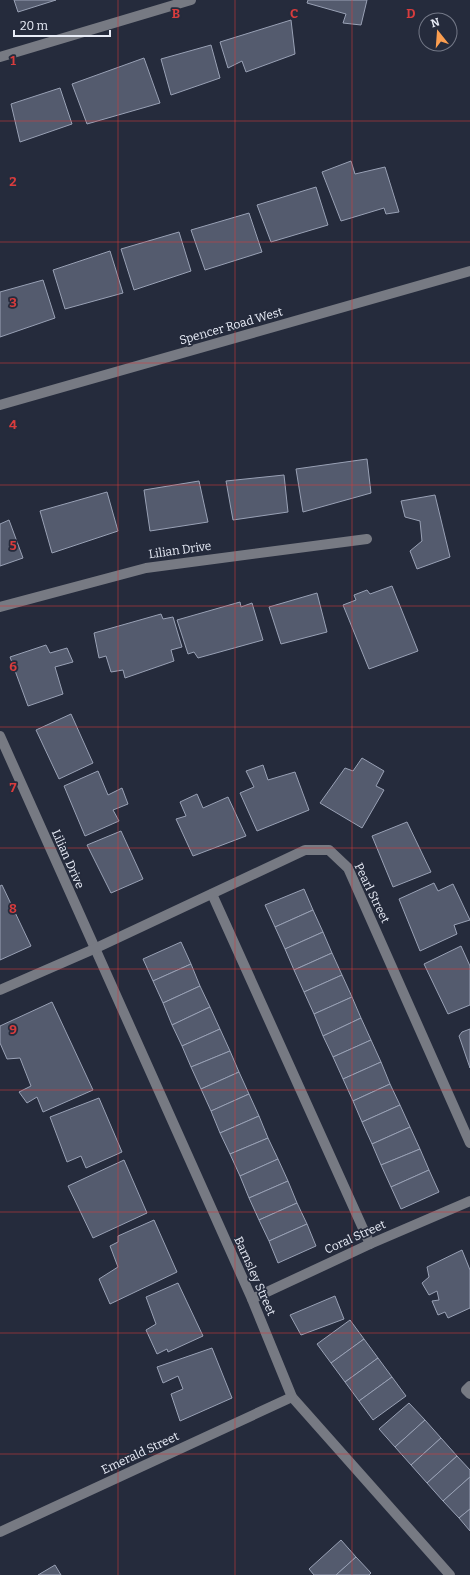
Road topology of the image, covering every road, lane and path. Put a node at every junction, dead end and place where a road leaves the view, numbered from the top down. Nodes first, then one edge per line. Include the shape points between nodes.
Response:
1 (191, 0) edge
2 (0, 57) edge
3 (470, 271) edge
4 (0, 405) edge
5 (367, 539) dead end
6 (0, 607) edge
7 (0, 736) edge
8 (212, 894) junction
9 (94, 949) junction
10 (0, 990) edge
11 (470, 1143) edge
12 (470, 1201) edge
13 (370, 1244) junction
14 (252, 1299) junction
15 (470, 1386) edge
16 (470, 1394) edge
17 (292, 1397) junction
18 (0, 1532) edge
19 (450, 1575) edge

1 - 2 street
3 - 4 street, Spencer Road West
5 - 6 street, Lilian Drive via 146,568
7 - 9 street, Lilian Drive
8 - 9 street, Pearl Street
8 - 11 street, Pearl Street via 305,850 329,850 348,868
8 - 13 street
9 - 10 street, Pearl Street
9 - 14 street, Barnsley Street
12 - 13 street, Coral Street
13 - 14 street, Coral Street
14 - 17 street, Barnsley Street
15 - 16 street via 466,1390
17 - 18 street, Emerald Street
17 - 19 street, Barnsley Street

